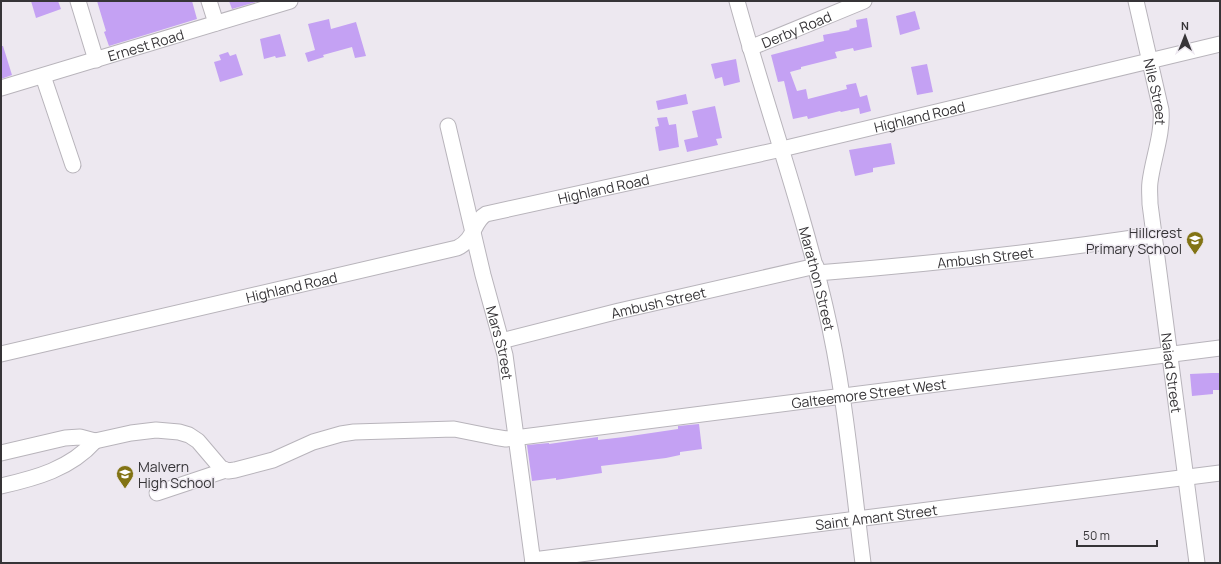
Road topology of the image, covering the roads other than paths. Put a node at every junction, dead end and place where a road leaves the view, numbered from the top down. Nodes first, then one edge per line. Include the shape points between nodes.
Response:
1 (78, 1) edge
2 (209, 1) edge
3 (290, 1) edge
4 (737, 1) edge
5 (864, 1) edge
6 (1136, 1) edge
7 (216, 23) junction
8 (1220, 44) edge
9 (750, 48) junction
10 (96, 60) junction
11 (1150, 60) junction
12 (43, 76) junction
13 (1, 88) edge
14 (448, 126) dead end
15 (782, 149) junction
16 (73, 165) dead end
17 (1150, 182) joint
18 (473, 233) junction
19 (1153, 236) junction
20 (817, 270) junction
21 (501, 341) junction
22 (1220, 348) edge
23 (1, 354) edge
24 (1169, 355) junction
25 (842, 396) junction
26 (517, 437) junction
27 (95, 442) junction
28 (1, 453) edge
29 (226, 470) junction
30 (1220, 473) edge
31 (1186, 478) junction
32 (1, 486) edge
33 (157, 493) dead end
34 (858, 519) junction
35 (533, 561) edge
36 (863, 563) edge
37 (1197, 563) edge

1 - 10 street
2 - 7 street
3 - 7 street, Ernest Road
4 - 9 street, Marathon Street
5 - 9 street, Derby Road
6 - 11 street, Nile Street
7 - 10 street, Ernest Road
8 - 11 street, Highland Road
9 - 15 street, Marathon Street
10 - 12 street, Ernest Road
11 - 15 street, Highland Road
11 - 17 street, Nile Street via 1162,118
12 - 13 street, Ernest Road
12 - 16 street
14 - 18 street, Mars Street
15 - 18 street, Highland Road via 486,214 480,219
15 - 20 street, Marathon Street
17 - 19 street, Naiad Street
18 - 21 street, Mars Street
18 - 23 street, Highland Road via 462,245 446,251
19 - 20 street, Ambush Street via 1077,247 887,267
19 - 24 street, Naiad Street
20 - 21 street, Ambush Street via 619,311
20 - 25 street, Marathon Street
21 - 26 street, Mars Street via 508,368
22 - 24 street, Galteemore Street West
24 - 25 street, Galteemore Street West
24 - 31 street, Naiad Street
25 - 26 street, Galteemore Street West
25 - 34 street, Marathon Street
26 - 29 street, Galteemore Street West via 506,439 454,429 354,432 313,442 273,460
26 - 35 street, Mars Street
27 - 28 street via 73,437
27 - 29 street via 156,430 179,432 198,441 221,468
27 - 32 street via 84,453 58,468 43,475
29 - 33 street, Galteemore Street West
30 - 31 street, Saint Amant Street
31 - 34 street, Saint Amant Street
31 - 37 street, Naiad Street
34 - 35 street, Saint Amant Street
34 - 36 street, Marathon Street

